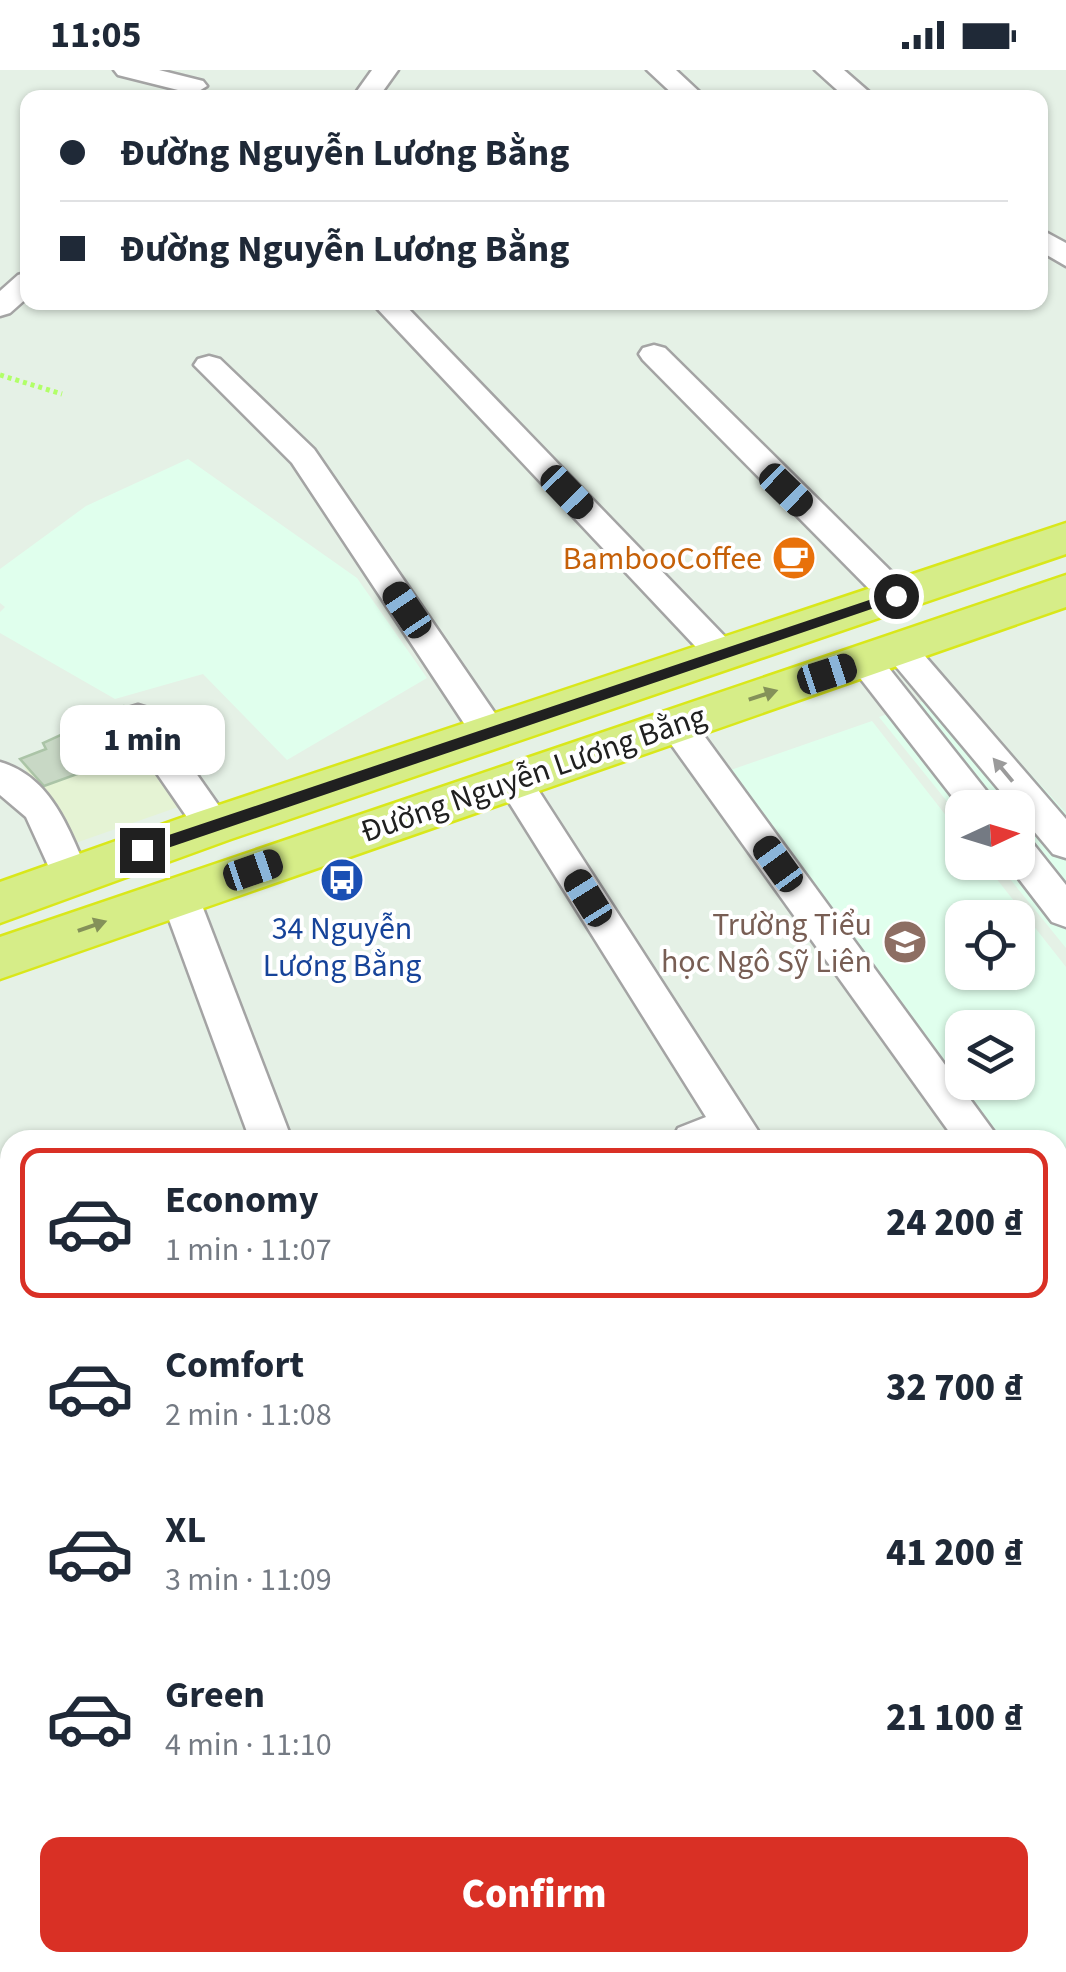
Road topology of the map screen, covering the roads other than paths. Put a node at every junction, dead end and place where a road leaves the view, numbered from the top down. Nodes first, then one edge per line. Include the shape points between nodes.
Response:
1 (127, 70) edge
2 (660, 70) edge
3 (828, 70) edge
4 (195, 84) edge
5 (684, 90) edge
6 (853, 90) edge
7 (20, 289) edge
8 (0, 308) edge
9 (393, 310) edge
10 (654, 354) dead end
11 (209, 365) dead end
12 (1066, 538) edge
13 (1066, 590) edge
14 (896, 596) junction
15 (840, 615) junction
16 (723, 655) junction
17 (881, 656) junction
18 (138, 718) dead end
19 (676, 724) junction
20 (490, 734) junction
21 (0, 775) edge
22 (513, 780) junction
23 (970, 790) edge
24 (212, 826) junction
25 (1066, 844) edge
26 (1035, 873) edge
27 (70, 876) junction
28 (179, 895) junction
29 (0, 903) edge
30 (1066, 912) edge
31 (0, 958) edge
32 (267, 1130) edge
33 (737, 1130) edge
34 (972, 1130) edge

1 - 4 street
2 - 5 street
3 - 6 street
7 - 8 street
9 - 16 street
10 - 14 street
11 - 20 street via 303,456
12 - 14 highway, Đường Nguyễn Lương Bằng
13 - 17 highway, Đường Nguyễn Lương Bằng
14 - 15 highway, Đường Nguyễn Lương Bằng
15 - 16 highway, Đường Nguyễn Lương Bằng
15 - 17 highway
16 - 20 highway, Đường Nguyễn Lương Bằng
19 -> 17 highway, Đường Nguyễn Lương Bằng
17 - 23 street
25 -> 17 street
18 - 24 street
19 - 22 highway, Đường Nguyễn Lương Bằng
19 - 34 street
20 - 24 highway, Đường Nguyễn Lương Bằng
21 - 27 street via 40,808
22 - 28 highway, Đường Nguyễn Lương Bằng
22 - 33 street
24 - 27 highway, Đường Nguyễn Lương Bằng
26 - 30 street
27 - 29 highway, Đường Nguyễn Lương Bằng
31 -> 28 highway, Đường Nguyễn Lương Bằng
28 - 32 street

